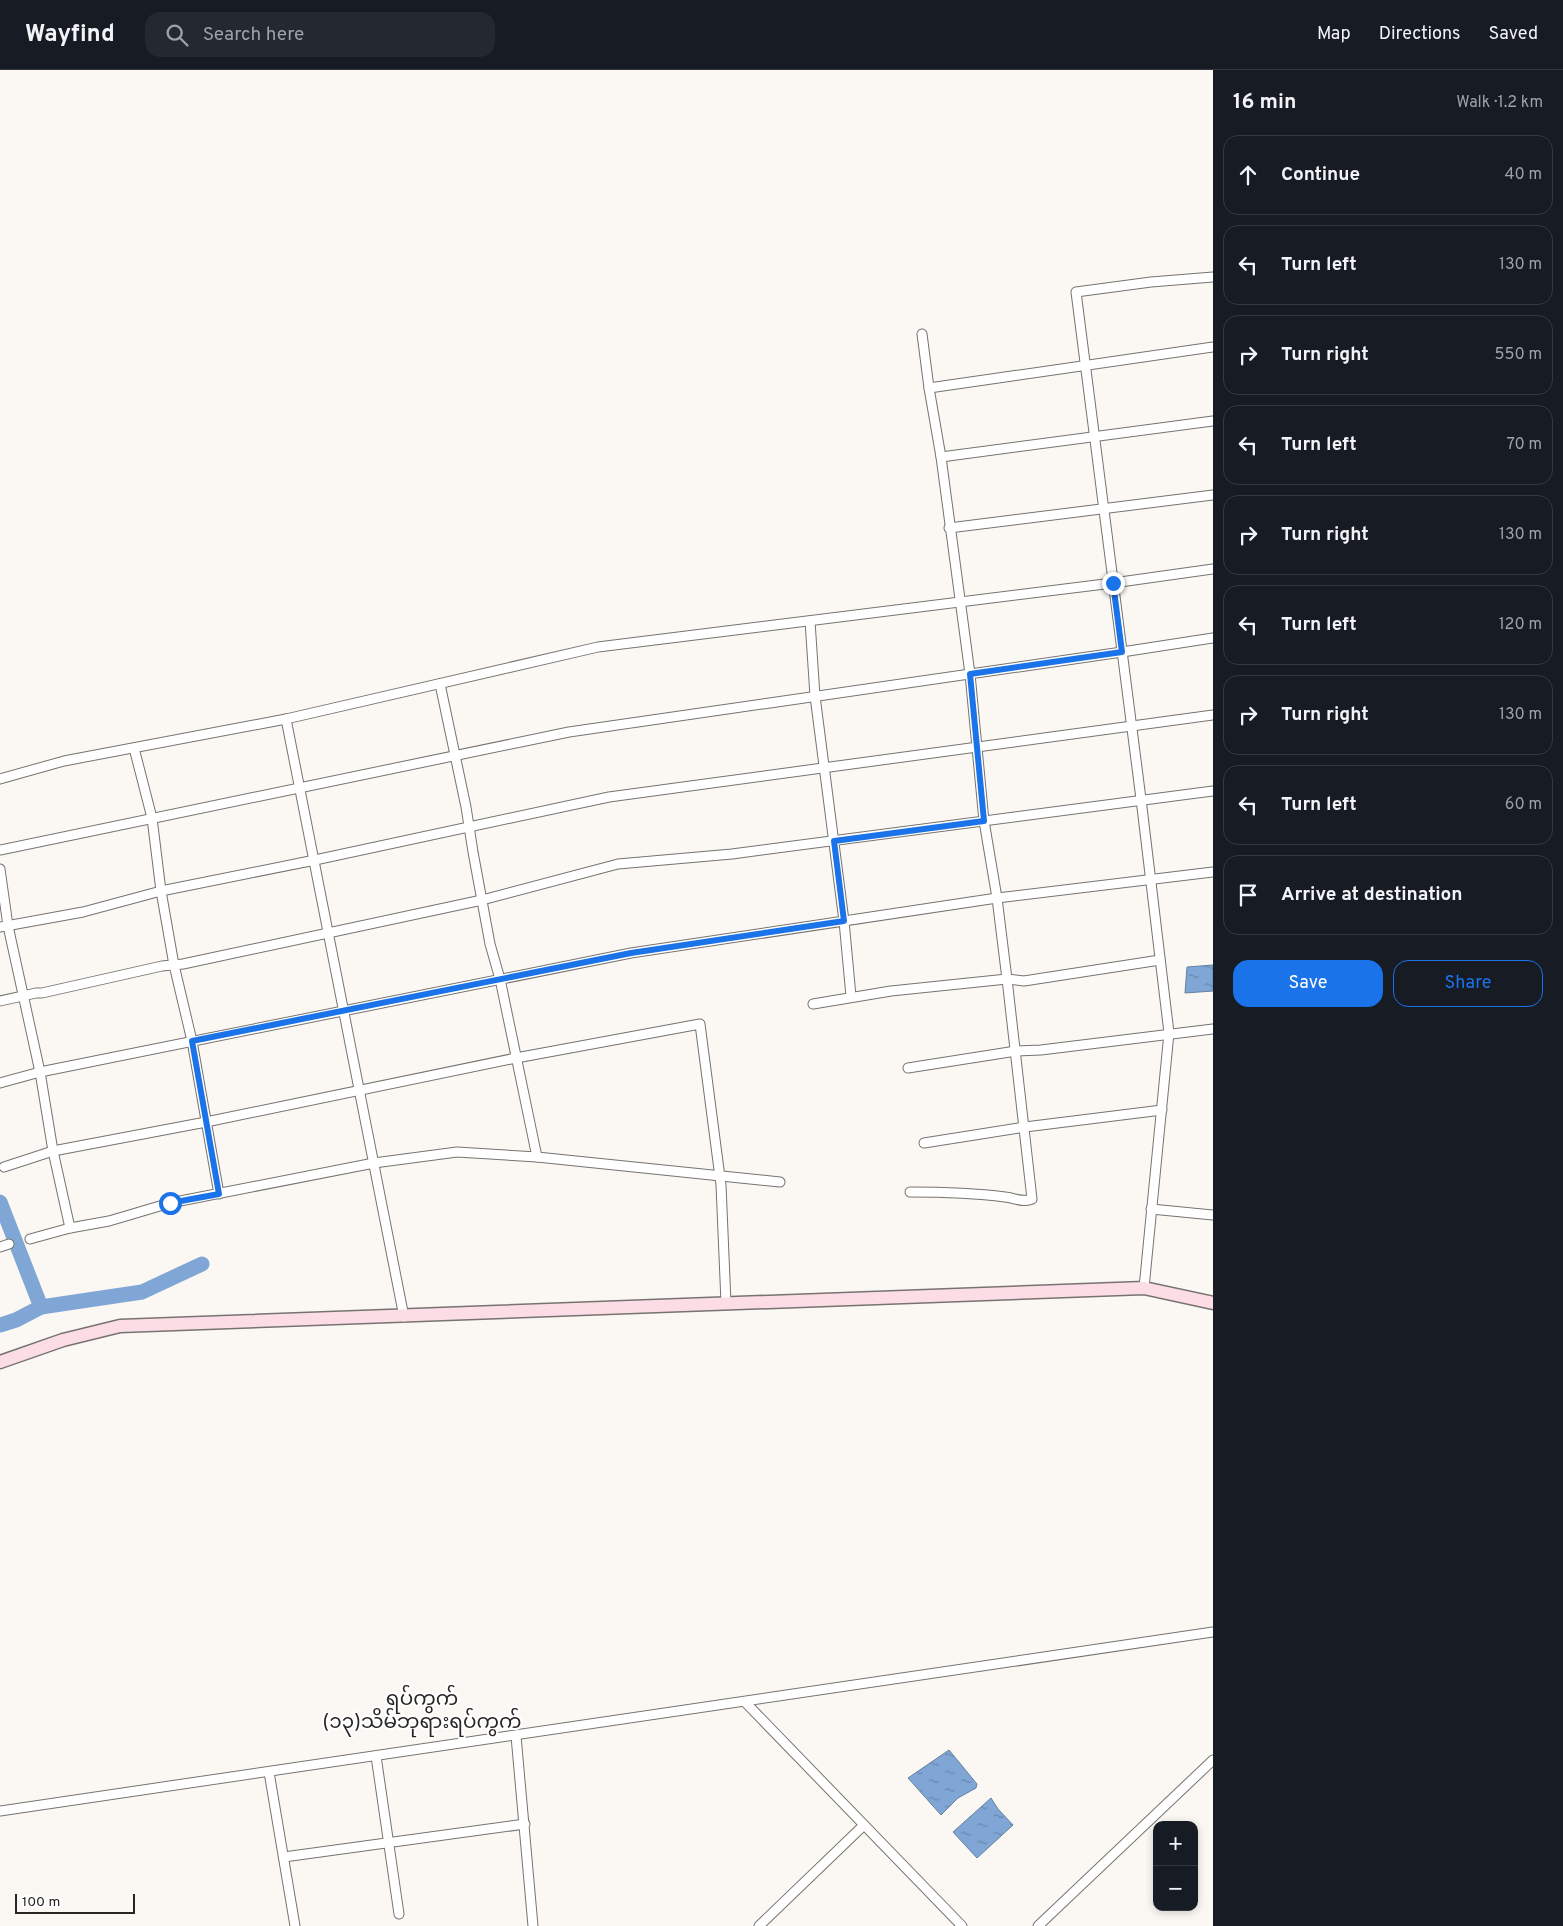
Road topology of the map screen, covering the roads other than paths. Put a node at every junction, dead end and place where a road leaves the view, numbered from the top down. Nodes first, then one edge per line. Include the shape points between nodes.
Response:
1 (1213, 277) edge
2 (922, 334) dead end
3 (1213, 347) edge
4 (1086, 364) junction
5 (928, 388) junction
6 (1213, 421) edge
7 (1094, 436) junction
8 (941, 457) junction
9 (1213, 496) edge
10 (1104, 510) junction
11 (949, 528) junction
12 (1213, 569) edge
13 (1113, 583) junction
14 (961, 602) junction
15 (810, 621) junction
16 (1213, 638) edge
17 (1122, 652) junction
18 (970, 674) junction
19 (440, 684) junction
20 (815, 696) junction
21 (1213, 715) edge
22 (286, 719) junction
23 (1131, 727) junction
24 (977, 747) junction
25 (134, 748) junction
26 (456, 755) junction
27 (824, 768) junction
28 (0, 779) edge
29 (300, 788) junction
30 (1213, 790) edge
31 (1141, 799) junction
32 (152, 818) junction
33 (984, 821) junction
34 (470, 827) junction
35 (834, 841) junction
36 (0, 850) edge
37 (315, 860) junction
38 (0, 869) edge
39 (1213, 872) edge
40 (1150, 879) junction
41 (161, 891) junction
42 (997, 898) junction
43 (482, 900) junction
44 (844, 921) junction
45 (4, 927) edge
46 (329, 934) junction
47 (1160, 960) junction
48 (174, 965) junction
49 (500, 979) junction
50 (1007, 979) junction
51 (22, 996) junction
52 (851, 996) junction
53 (0, 1001) edge
54 (813, 1004) dead end
55 (345, 1010) junction
56 (1213, 1029) edge
57 (1169, 1033) junction
58 (192, 1041) junction
59 (1016, 1051) junction
60 (516, 1058) junction
61 (908, 1068) dead end
62 (40, 1072) junction
63 (0, 1083) edge
64 (360, 1090) junction
65 (1162, 1110) junction
66 (206, 1122) junction
67 (1025, 1127) junction
68 (924, 1144) dead end
69 (53, 1151) junction
70 (537, 1157) junction
71 (374, 1163) junction
72 (4, 1167) dead end
73 (720, 1176) junction
74 (780, 1182) dead end
75 (910, 1192) dead end
76 (219, 1194) junction
77 (1151, 1209) junction
78 (1213, 1215) edge
79 (70, 1228) junction
80 (30, 1240) dead end
81 (1144, 1288) junction
82 (726, 1303) junction
83 (1213, 1303) edge
84 (404, 1317) junction
85 (0, 1362) edge
86 (1213, 1632) edge
87 (744, 1702) junction
88 (516, 1736) junction
89 (376, 1756) junction
90 (1213, 1760) edge
91 (270, 1772) junction
92 (0, 1811) edge
93 (525, 1824) junction
94 (864, 1825) junction
95 (388, 1843) junction
96 (284, 1857) junction
97 (399, 1914) dead end
98 (295, 1926) edge
99 (533, 1926) edge
100 (759, 1926) edge
101 (962, 1926) edge
102 (1038, 1926) edge

1 - 4 street via 1076,292
2 - 5 street
3 - 4 street
4 - 5 street
4 - 7 street
5 - 8 street
6 - 7 street
7 - 8 street
7 - 10 street
8 - 11 street
9 - 10 street
10 - 11 street
10 - 13 street
11 - 14 street
12 - 13 street
13 - 14 street
13 - 17 street
14 - 15 street
14 - 18 street
15 - 19 street via 598,647
15 - 20 street
16 - 17 street
17 - 18 street
17 - 23 street
18 - 20 street
18 - 24 street
19 - 22 street
19 - 26 street
20 - 26 street via 569,732
20 - 27 street
21 - 23 street
22 - 25 street
22 - 29 street
23 - 24 street
23 - 31 street
24 - 27 street
24 - 33 street
25 - 28 street via 64,761
25 - 32 street
26 - 29 street
26 - 34 street
27 - 34 street via 609,797
27 - 35 street
29 - 32 street
29 - 37 street
30 - 31 street
31 - 33 street
31 - 40 street
32 - 36 street
32 - 41 street
33 - 35 street
33 - 42 street
34 - 37 street
34 - 43 street
35 - 43 street via 618,864
35 - 44 street
37 - 41 street
37 - 46 street
38 - 45 street
39 - 40 street
40 - 42 street
40 - 47 street
41 - 45 street via 83,912
41 - 48 street
42 - 44 street
42 - 50 street
43 - 46 street
43 - 49 street
44 - 49 street via 631,953
44 - 52 street
45 - 51 street
46 - 48 street
46 - 55 street
47 - 50 street via 1024,981
47 - 57 street
48 - 51 street
48 - 58 street
49 - 55 street
49 - 60 street
50 - 52 street
50 - 59 street
51 - 53 street
51 - 62 street
52 - 54 street
55 - 58 street
55 - 64 street
56 - 57 street
57 - 59 street
57 - 65 street
58 - 62 street
58 - 66 street
59 - 61 street
59 - 67 street
60 - 64 street
60 - 70 street
60 - 73 street via 700,1024
62 - 63 street
62 - 69 street
64 - 66 street
64 - 71 street
65 - 67 street
65 - 77 street
66 - 69 street
66 - 76 street
67 - 68 street
67 - 75 street via 1032,1199
69 - 72 street
69 - 79 street
70 - 71 street via 457,1152
70 - 73 street
71 - 76 street
71 - 84 street
73 - 74 street
73 - 82 street
76 - 79 street
77 - 78 street
77 - 81 street
79 - 80 street
81 - 82 main road
81 - 83 main road
82 - 84 main road
84 - 85 main road via 120,1326 63,1340
86 - 87 street
87 - 88 street
87 - 94 street
88 - 89 street
88 - 93 street
89 - 91 street
89 - 95 street
90 - 102 street
91 - 92 street
91 - 96 street
93 - 95 street
93 - 99 street
94 - 100 street
94 - 101 street
95 - 96 street
95 - 97 street
96 - 98 street

